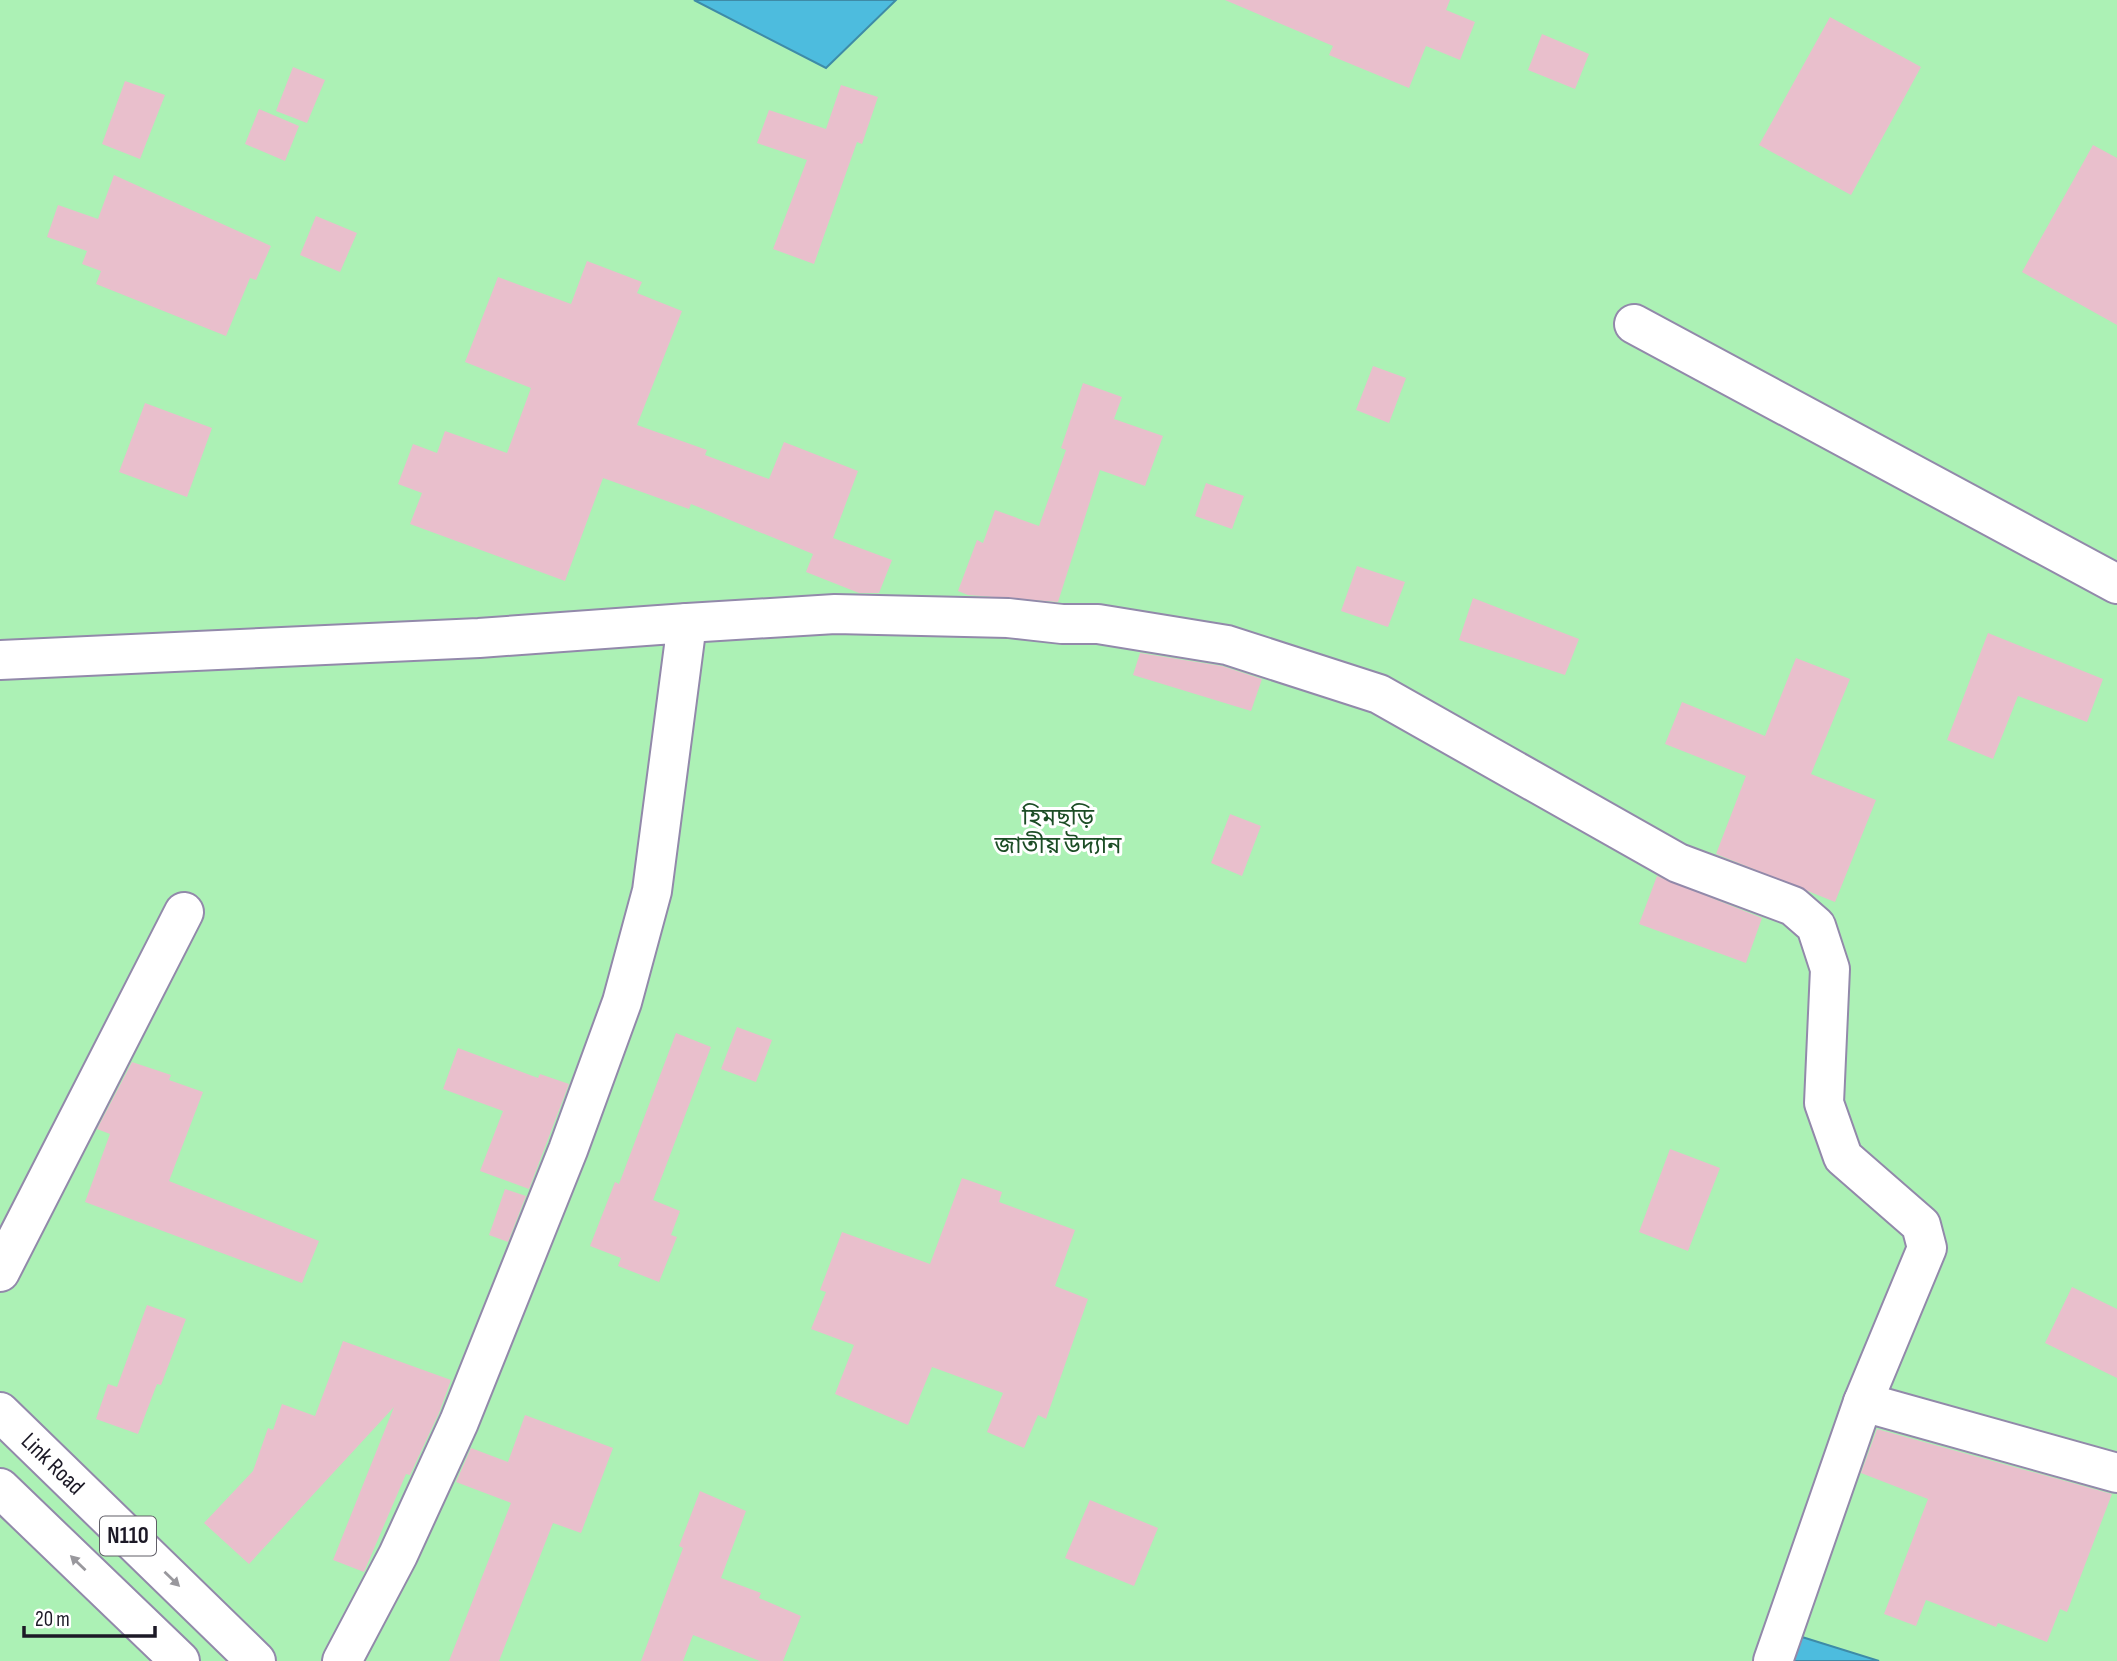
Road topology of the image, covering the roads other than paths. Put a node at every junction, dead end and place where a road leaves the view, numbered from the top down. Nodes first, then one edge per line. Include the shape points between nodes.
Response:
1 (1634, 324) dead end
2 (2117, 584) edge
3 (687, 623) junction
4 (0, 660) edge
5 (184, 912) dead end
6 (0, 1272) edge
7 (1863, 1402) junction
8 (0, 1412) edge
9 (2117, 1473) edge
10 (0, 1488) edge
11 (180, 1661) edge
12 (256, 1661) edge
13 (342, 1661) edge
14 (1773, 1661) edge

1 - 2 main road
3 - 4 main road via 479,638
3 - 7 main road via 835,614 1008,618 1098,624 1227,645 1379,694 1678,863 1793,906 1816,926 1830,969 1824,1103 1843,1157 1921,1225 1927,1248
3 - 13 main road via 652,891 622,1002 459,1422 398,1555
5 - 6 main road
7 - 9 main road
7 - 14 main road
8 -> 12 main road, Link Road / N110
11 -> 10 main road, N110

